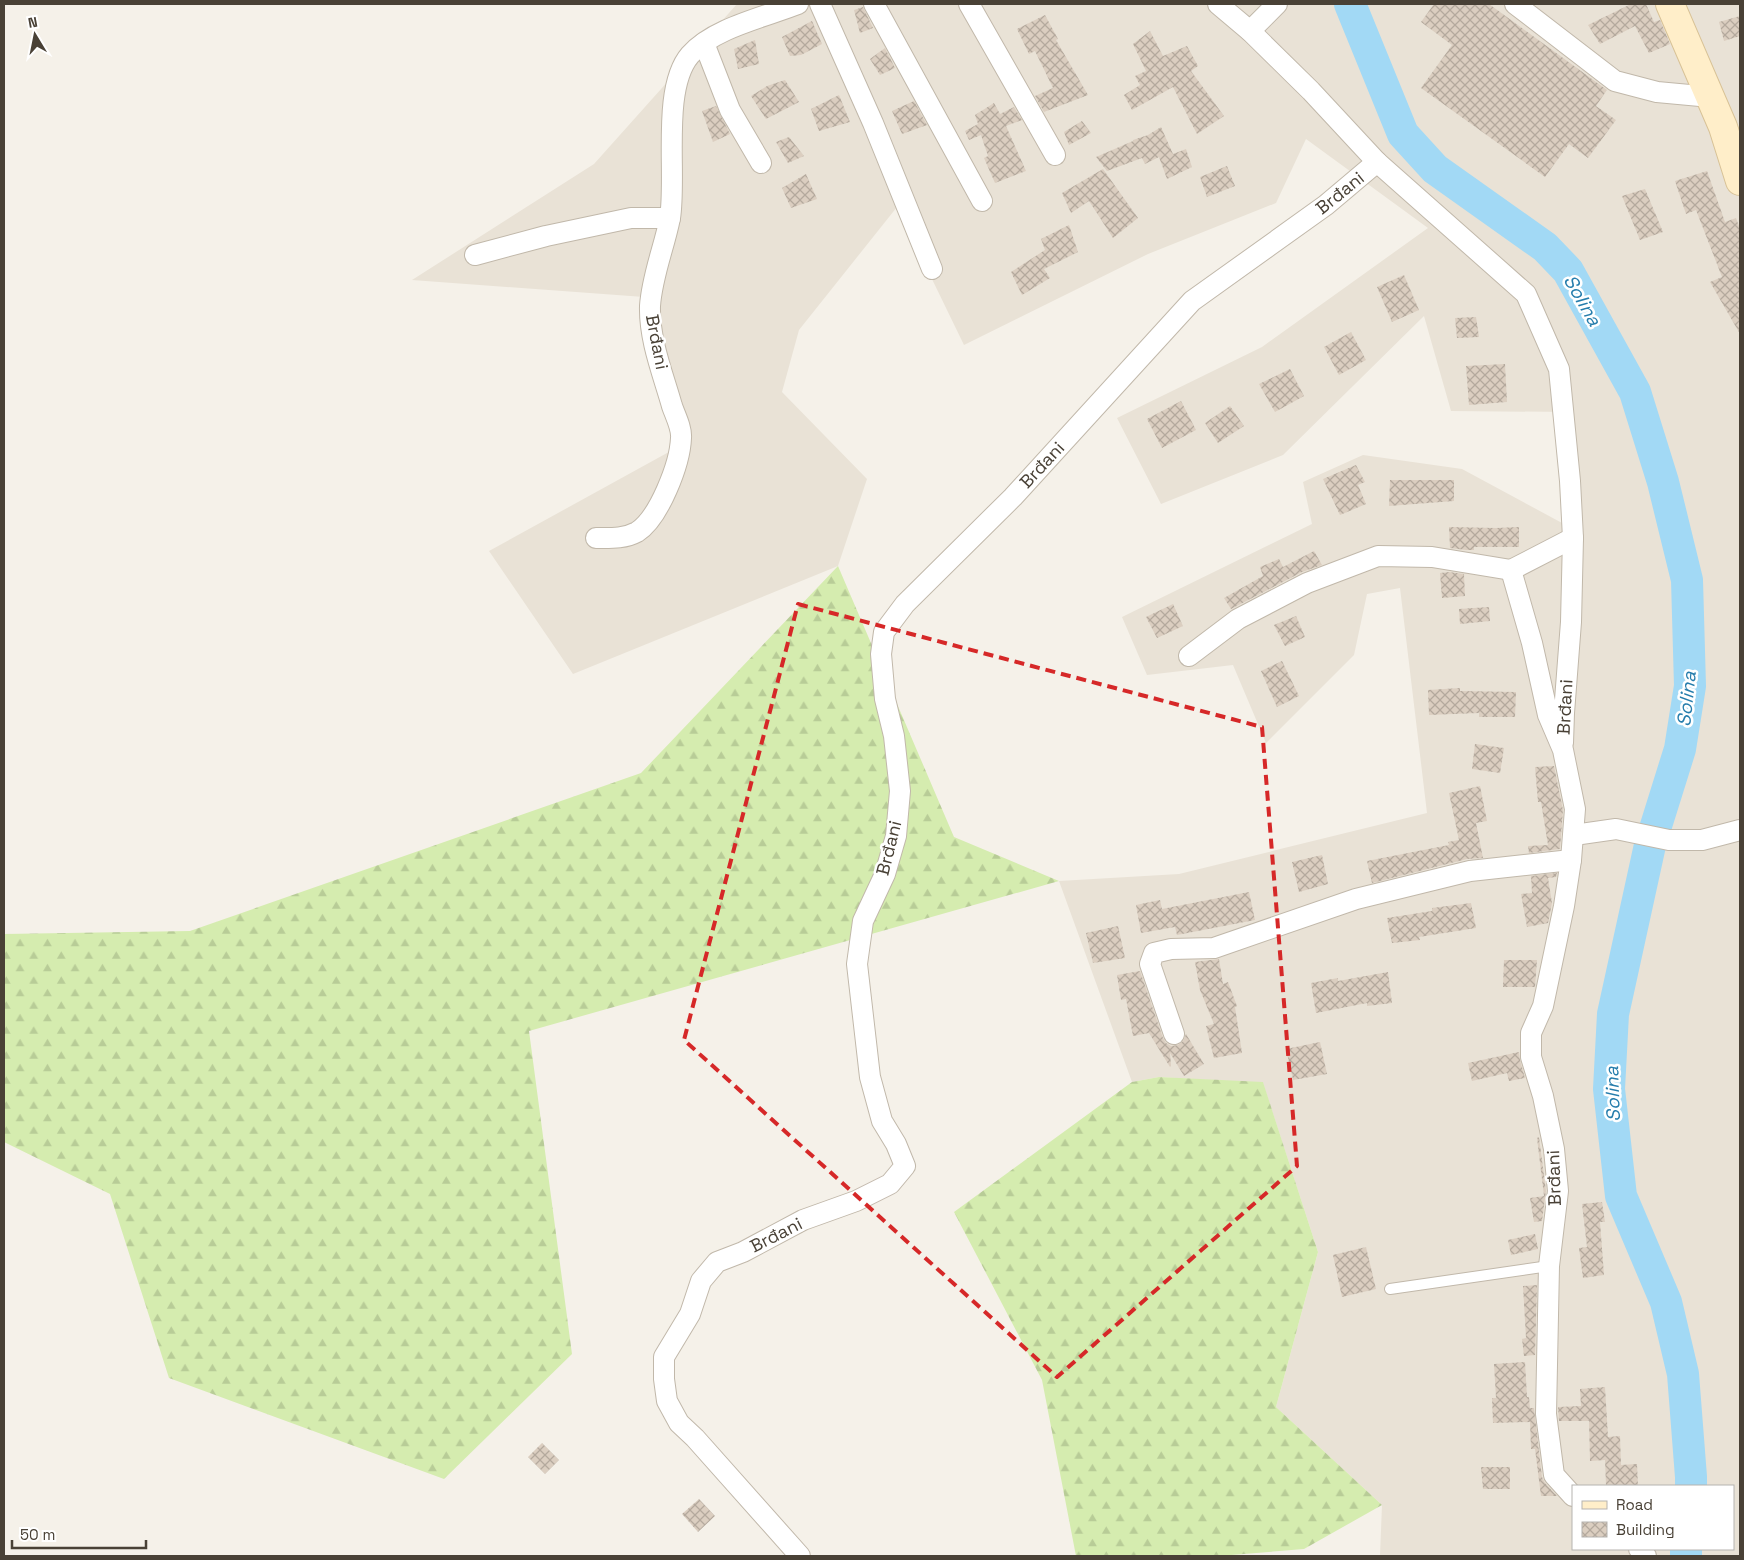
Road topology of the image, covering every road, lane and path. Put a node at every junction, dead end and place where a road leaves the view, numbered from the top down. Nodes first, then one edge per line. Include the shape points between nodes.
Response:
1 (798, 4) edge
2 (820, 4) edge
3 (874, 4) edge
4 (969, 4) edge
5 (1218, 4) edge
6 (1277, 4) edge
7 (1515, 4) edge
8 (1670, 4) edge
9 (1250, 30) junction
10 (704, 43) junction
11 (1711, 96) junction
12 (1055, 155) dead end
13 (1377, 162) junction
14 (761, 163) dead end
15 (1740, 181) edge
16 (982, 202) dead end
17 (670, 218) junction
18 (475, 255) dead end
19 (932, 269) dead end
20 (596, 538) dead end
21 (1573, 538) junction
22 (1511, 570) junction
23 (1189, 656) dead end
24 (1563, 750) junction
25 (1740, 830) edge
26 (1574, 835) junction
27 (1571, 860) junction
28 (1174, 1034) dead end
29 (1549, 1266) junction
30 (1390, 1289) dead end
31 (1572, 1495) edge
32 (800, 1556) edge

1 - 10 street, Brđani via 742,23
2 - 19 street
3 - 16 street
4 - 12 street
5 - 9 street, Brđani
6 - 9 street
7 - 11 street via 1615,81 1657,92
8 - 11 main road
9 - 13 street, Brđani
10 - 14 street via 730,110
10 - 17 street, Brđani via 690,56 679,75 674,102
11 - 15 main road
13 - 21 street, Brđani via 1526,294 1558,369
13 - 32 street, Brđani via 1326,205 1192,301 1013,497 905,604 884,632 881,654 885,699 894,736 900,791 896,836 885,874 863,921 857,964 870,1077 882,1121 905,1166 890,1184 856,1201 804,1220 717,1262 701,1281 690,1314 664,1357 667,1401 679,1423
17 - 18 street via 631,218
17 - 20 street, Brđani via 650,306 652,334 681,437 678,453 668,487 654,514 637,532 617,539
21 - 22 street
21 - 24 street, Brđani via 1572,622
22 - 23 street via 1432,557 1378,556 1307,583 1238,619
22 - 24 street, Brđani via 1532,642 1548,715
24 - 26 street, Brđani via 1575,809
25 - 26 street via 1702,840 1668,840 1616,829
26 - 27 street, Brđani
27 - 28 street via 1470,870 1356,899 1214,948 1171,949 1154,953 1150,964
27 - 29 street, Brđani via 1543,1006 1531,1033 1530,1057 1543,1096 1554,1149 1558,1191
29 - 30 lane
29 - 31 street, Brđani via 1546,1414 1554,1474

